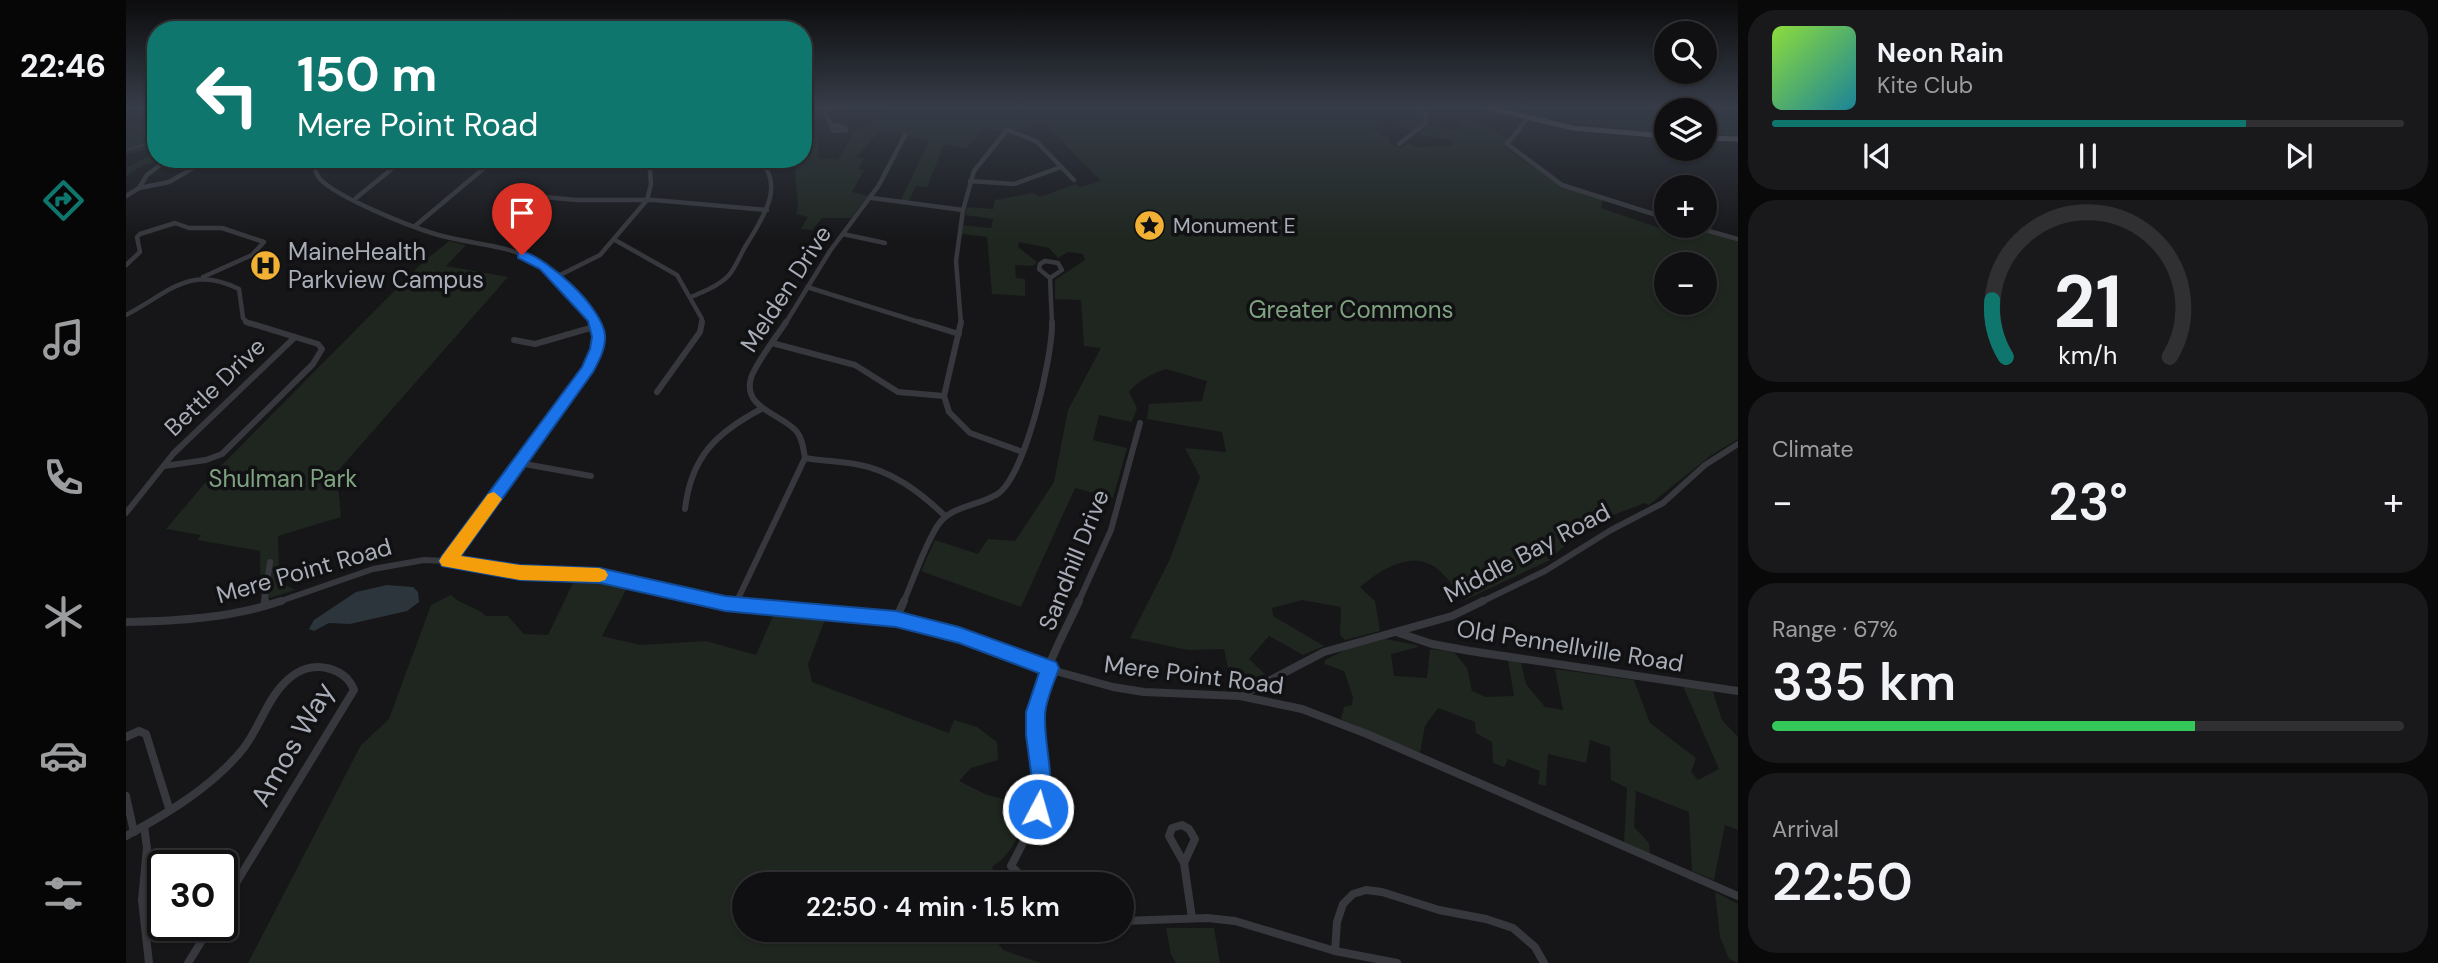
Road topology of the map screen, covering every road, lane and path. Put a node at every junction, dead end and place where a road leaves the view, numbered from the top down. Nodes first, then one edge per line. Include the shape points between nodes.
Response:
1 (896, 152) edge
2 (988, 152) edge
3 (1046, 152) edge
4 (1517, 152) edge
5 (1062, 167) junction
6 (155, 168) edge
7 (193, 168) edge
8 (314, 168) edge
9 (393, 168) edge
10 (484, 168) edge
11 (650, 168) edge
12 (766, 168) edge
13 (1074, 180) dead end
14 (970, 181) junction
15 (139, 188) junction
16 (126, 196) edge
17 (532, 196) dead end
18 (356, 198) junction
19 (872, 198) junction
20 (647, 200) junction
21 (767, 210) junction
22 (962, 210) junction
23 (1654, 214) edge
24 (415, 226) junction
25 (1717, 233) edge
26 (842, 234) junction
27 (1738, 239) edge
28 (615, 240) junction
29 (885, 243) dead end
30 (126, 265) edge
31 (556, 276) junction
32 (203, 277) junction
33 (1050, 278) dead end
34 (807, 287) junction
35 (691, 297) junction
36 (126, 315) edge
37 (597, 326) junction
38 (959, 334) junction
39 (295, 337) junction
40 (514, 340) dead end
41 (772, 343) junction
42 (657, 392) dead end
43 (944, 396) junction
44 (761, 409) junction
45 (1140, 423) dead end
46 (1738, 444) edge
47 (1020, 451) junction
48 (805, 458) junction
49 (519, 463) junction
50 (164, 466) junction
51 (591, 476) dead end
52 (685, 509) dead end
53 (126, 513) edge
54 (945, 516) junction
55 (448, 561) junction
56 (270, 562) dead end
57 (735, 604) junction
58 (264, 606) junction
59 (896, 619) junction
60 (126, 622) edge
61 (1398, 632) junction
62 (1049, 668) junction
63 (1738, 691) edge
64 (1240, 695) junction
65 (126, 737) edge
66 (126, 796) edge
67 (169, 808) junction
68 (144, 825) junction
69 (130, 834) edge
70 (1184, 863) dead end
71 (1017, 872) edge
72 (238, 880) edge
73 (1738, 896) edge
74 (1192, 918) junction
75 (1134, 920) edge
76 (202, 941) edge
77 (1335, 951) junction
78 (149, 963) edge
79 (188, 963) edge
80 (1396, 963) edge
81 (1545, 963) edge

1 - 19 street, Melden Drive
2 - 14 street
3 - 5 street
4 - 23 street via 1567,187
5 - 13 street
5 - 14 street via 1014,184
6 - 15 street
7 - 15 street via 169,182
8 - 18 street via 321,180
9 - 18 street
10 - 24 street
11 - 20 street
12 - 21 street via 771,200
14 - 22 street
15 - 16 street
17 - 20 street
18 - 24 street
19 - 22 street
19 - 26 street, Melden Drive
20 - 21 street
20 - 28 street
21 - 35 street via 729,275
22 - 38 street via 956,253 962,310
24 - 31 street via 522,255
25 - 27 street
26 - 29 street
26 - 34 street, Melden Drive
28 - 31 street via 596,258
28 - 35 street via 671,270
30 - 32 street via 140,252 139,234 170,223 222,228 264,242 249,257
31 - 37 street
32 - 36 street via 171,287
32 - 39 street via 239,289 247,323
33 - 47 street via 1051,357
34 - 38 street
34 - 41 street, Melden Drive
35 - 42 street via 703,325
37 - 40 street via 535,344
37 - 49 street via 592,362
38 - 43 street
39 - 50 street, Bettle Drive
39 - 50 street via 321,346 321,355 233,444 206,460
41 - 43 street via 856,365 898,393
41 - 44 street, Melden Drive via 750,384
43 - 47 street via 949,412 970,433
44 - 48 street via 796,428
44 - 52 street via 723,431 705,449 690,478
45 - 62 street, Sandhill Drive via 1111,530
46 - 61 street, Middle Bay Road via 1705,465 1663,503 1545,571 1452,616
47 - 54 street via 1003,488 989,499
48 - 54 street via 861,464 885,472 917,490
48 - 57 street
49 - 51 street
49 - 55 street
50 - 53 street, Bettle Drive
54 - 59 street
55 - 57 street, Mere Point Road via 520,573 600,575 690,598
55 - 58 street, Mere Point Road via 392,564
56 - 58 street
57 - 59 street, Mere Point Road
58 - 60 street, Mere Point Road via 202,618
59 - 62 street, Mere Point Road via 959,635
61 - 63 street, Old Pennellville Road via 1457,649
61 - 64 street, Middle Bay Road via 1324,652
62 - 64 street, Mere Point Road via 1128,690
62 - 71 street, Sandhill Drive via 1035,712 1041,772 1038,809 1011,866
64 - 73 street, Mere Point Road via 1302,709 1367,734
65 - 67 street via 144,732
66 - 69 street
67 - 68 street, Amos Way
67 - 72 street, Amos Way via 227,766 246,744 276,692 296,672 325,667 352,684 348,701
68 - 69 street, Amos Way
68 - 78 street via 147,848 142,900
70 - 74 street
74 - 75 street
74 - 77 street via 1253,925
76 - 79 street
77 - 80 street
77 - 81 street via 1336,925 1345,903 1360,892 1375,889 1449,912 1505,923 1531,941

